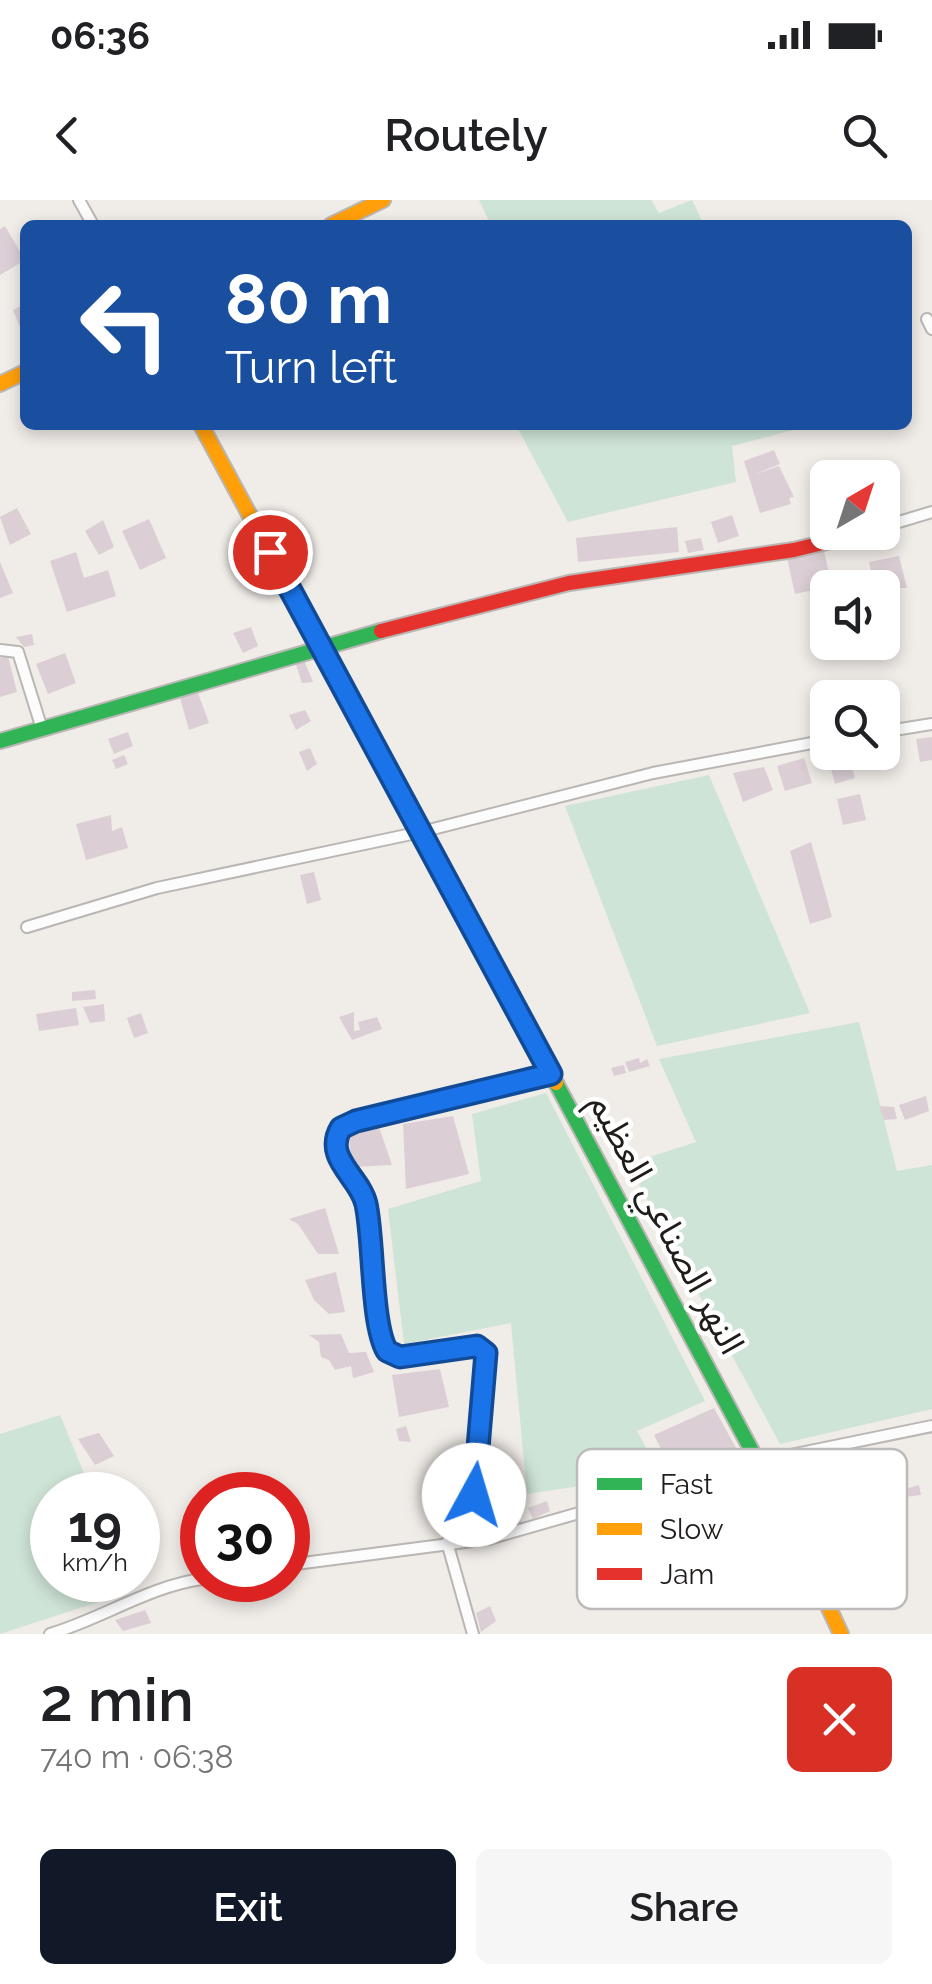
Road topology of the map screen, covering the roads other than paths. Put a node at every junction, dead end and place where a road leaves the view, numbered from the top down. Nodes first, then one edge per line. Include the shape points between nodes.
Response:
1 (384, 200) edge
2 (342, 220) edge
3 (205, 430) edge
4 (932, 512) edge
5 (900, 522) edge
6 (810, 548) edge
7 (322, 647) junction
8 (0, 650) edge
9 (932, 724) edge
10 (42, 729) junction
11 (900, 729) edge
12 (0, 741) edge
13 (810, 743) edge
14 (420, 832) junction
15 (27, 927) dead end
16 (551, 1074) junction
17 (932, 1426) edge
18 (754, 1449) edge
19 (820, 1449) edge
20 (474, 1495) dead end
21 (577, 1514) edge
22 (447, 1542) junction
23 (310, 1562) edge
24 (180, 1584) edge
25 (829, 1609) edge
26 (50, 1634) edge
27 (473, 1634) edge
28 (841, 1634) edge

1 - 2 street
3 - 7 street, النهر الصناعي العظيم
4 - 5 street
6 - 7 street via 581,581
7 - 10 street
7 - 14 street, النهر الصناعي العظيم
8 - 10 street via 18,652
9 - 11 street
10 - 12 street
13 - 14 street via 653,773
14 - 15 street via 158,888
14 - 16 street, النهر الصناعي العظيم
16 - 18 street, النهر الصناعي العظيم
16 - 20 street via 356,1121 341,1128 336,1141 340,1162 366,1202 387,1351 400,1357 477,1346 486,1353
17 - 19 street
21 - 22 street via 488,1540
22 - 23 street
22 - 27 street
24 - 26 street
25 - 28 street, النهر الصناعي العظيم

